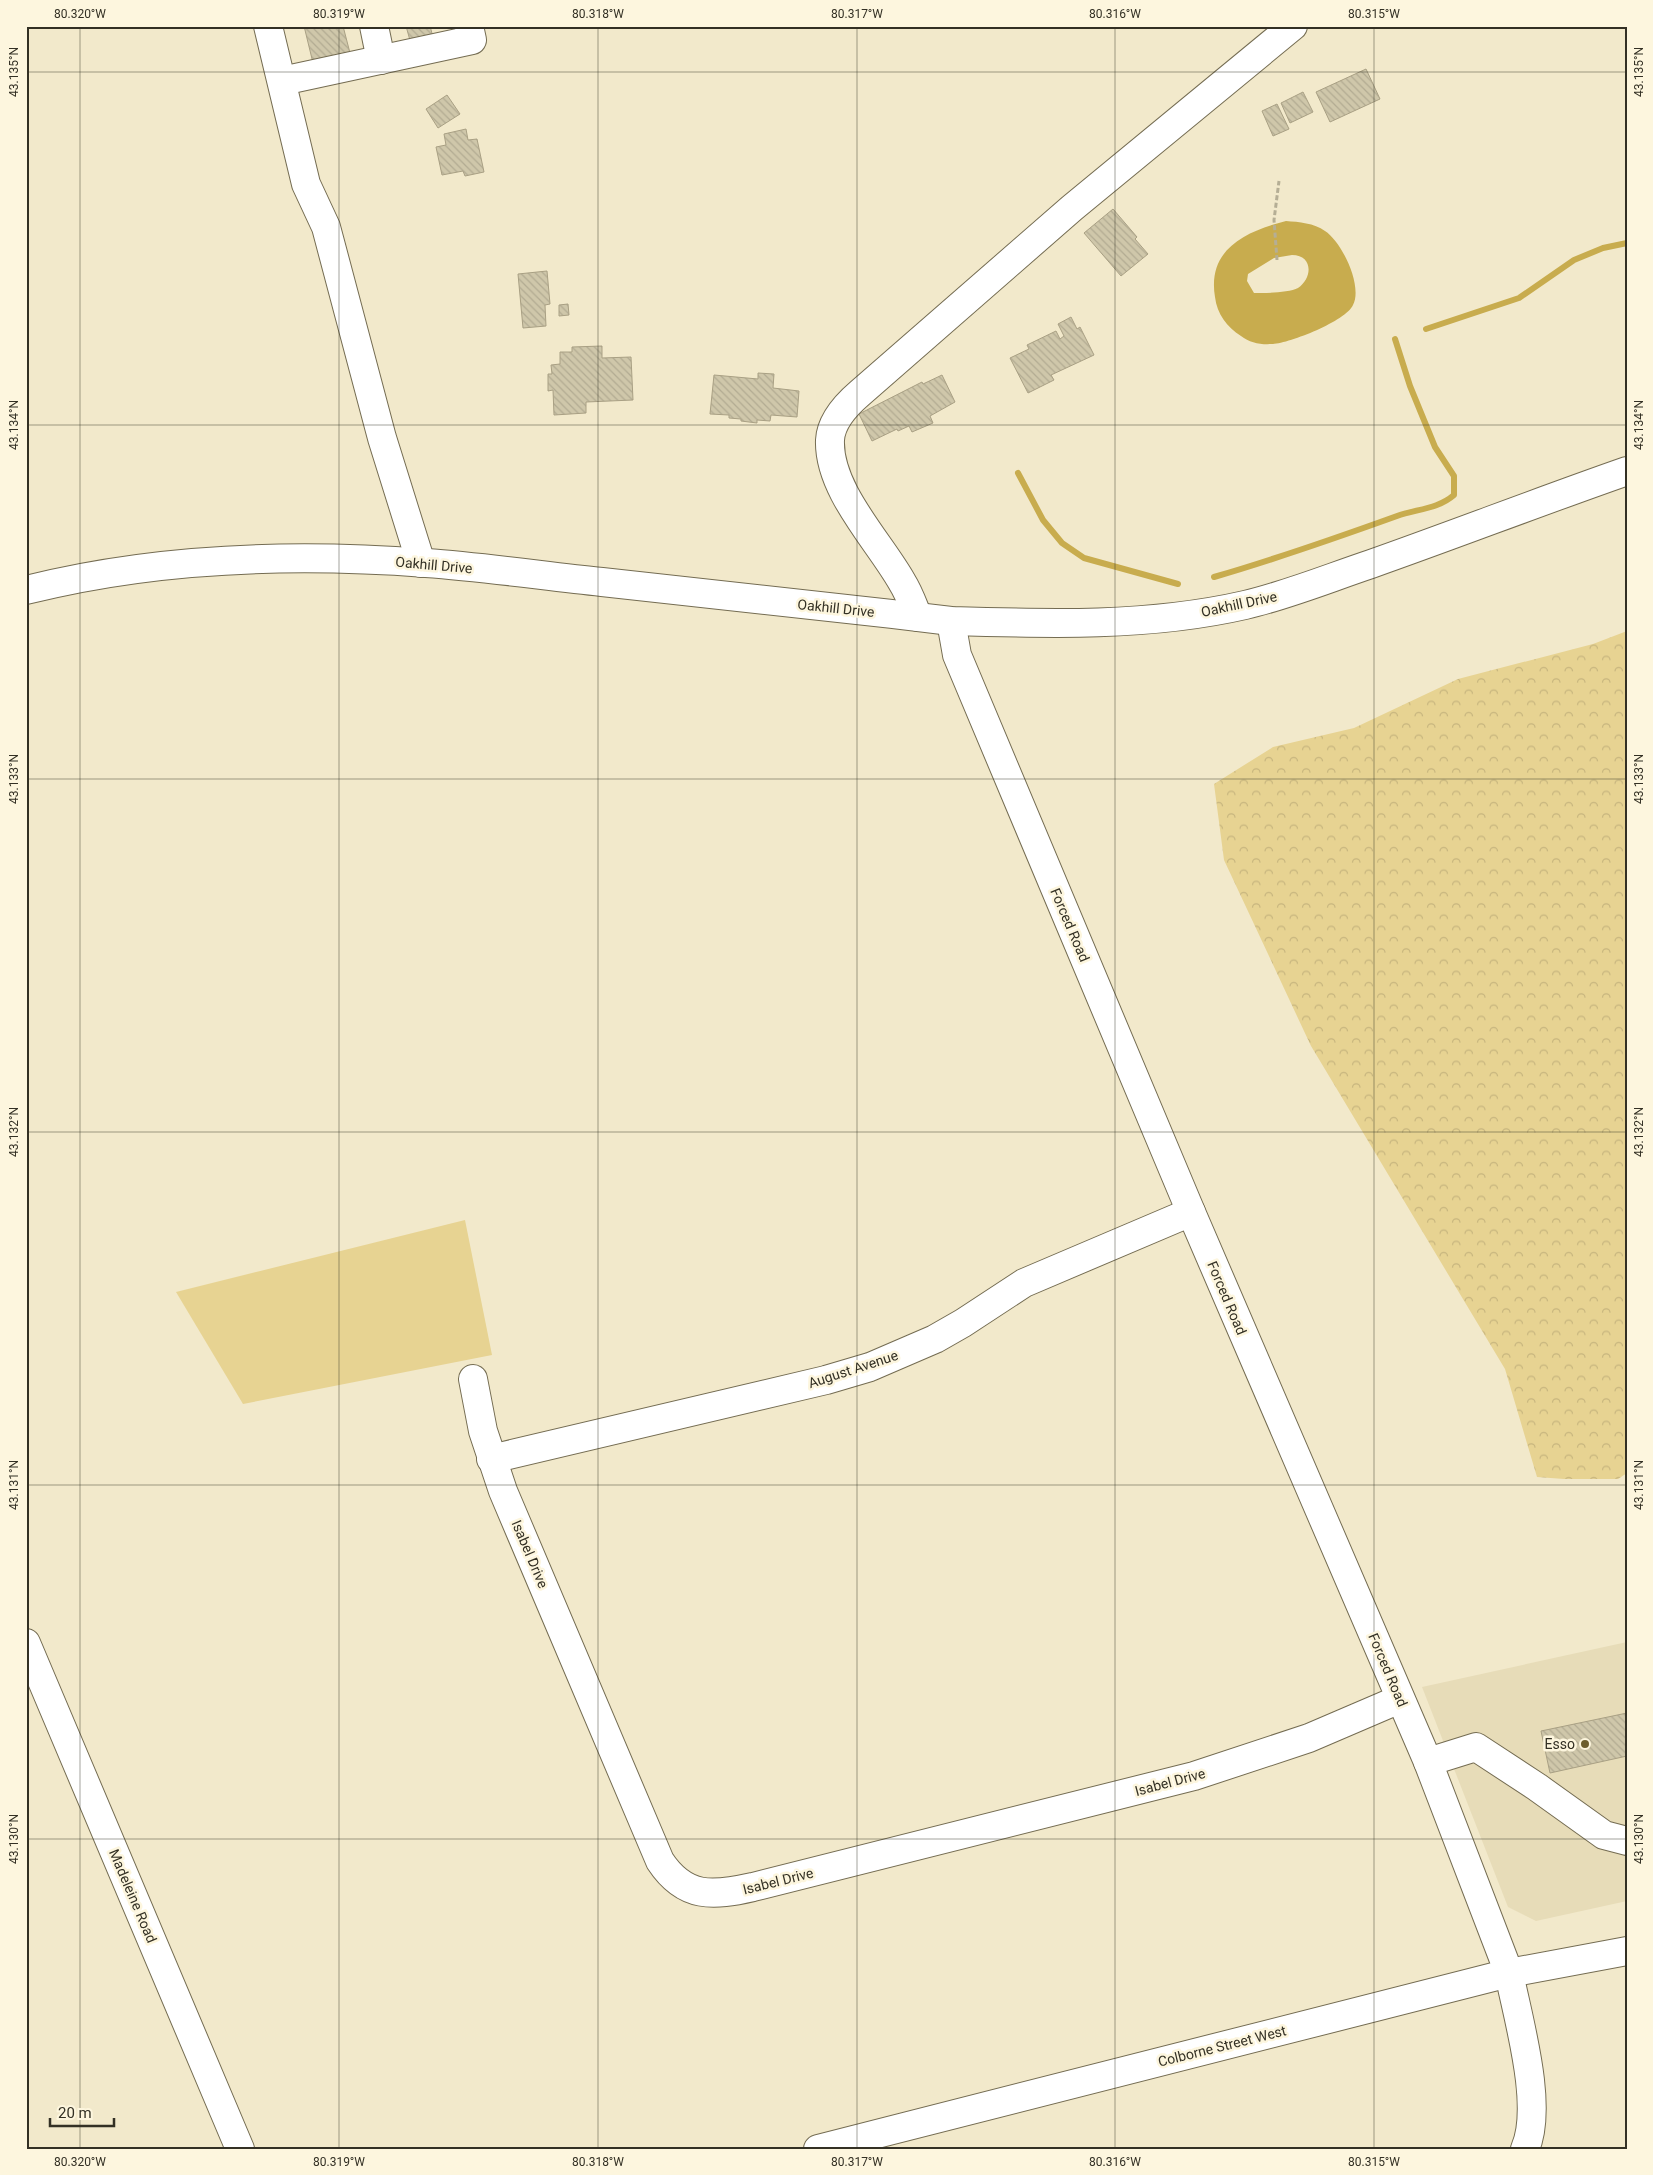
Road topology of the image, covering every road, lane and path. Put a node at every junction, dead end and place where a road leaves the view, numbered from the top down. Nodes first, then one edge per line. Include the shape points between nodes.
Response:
1 (268, 26) edge
2 (374, 26) edge
3 (469, 26) edge
4 (1293, 26) edge
5 (381, 60) junction
6 (282, 81) junction
7 (1278, 181) dead end
8 (1277, 260) dead end
9 (1627, 472) edge
10 (421, 563) junction
11 (26, 590) edge
12 (918, 617) junction
13 (951, 621) junction
14 (1190, 1212) junction
15 (473, 1379) dead end
16 (491, 1459) junction
17 (26, 1643) edge
18 (1400, 1699) junction
19 (1428, 1762) junction
20 (1627, 1841) edge
21 (1627, 1951) edge
22 (1509, 1973) junction
23 (240, 2149) edge
24 (818, 2149) edge
25 (1526, 2149) edge

1 - 6 street
2 - 5 street
3 - 5 street via 472,40
4 - 12 street via 1072,208 860,393 833,425 831,452 839,482 903,583
5 - 6 street
6 - 10 street via 306,184 326,227 382,438
7 - 8 path via 1274,220
9 - 13 street, Oakhill Drive via 1274,598 1244,605 1181,616 1106,622
10 - 11 street, Oakhill Drive via 289,558 163,564
10 - 12 street, Oakhill Drive
12 - 13 street, Oakhill Drive
13 - 14 street, Forced Road via 957,655
14 - 16 street, August Avenue via 1037,1277 935,1339 870,1366 826,1380
14 - 18 street, Forced Road
15 - 16 street, Isabel Drive
16 - 18 street, Isabel Drive via 660,1860 668,1874 682,1886 702,1893 725,1893 753,1887 1194,1776 1308,1738
17 - 23 street, Madeleine Road
18 - 19 street, Forced Road
19 - 20 street via 1476,1747 1604,1836
19 - 22 street, Forced Road
21 - 22 street, Colborne Street West
22 - 24 street, Colborne Street West
22 - 25 street, Forced Road via 1533,2097

